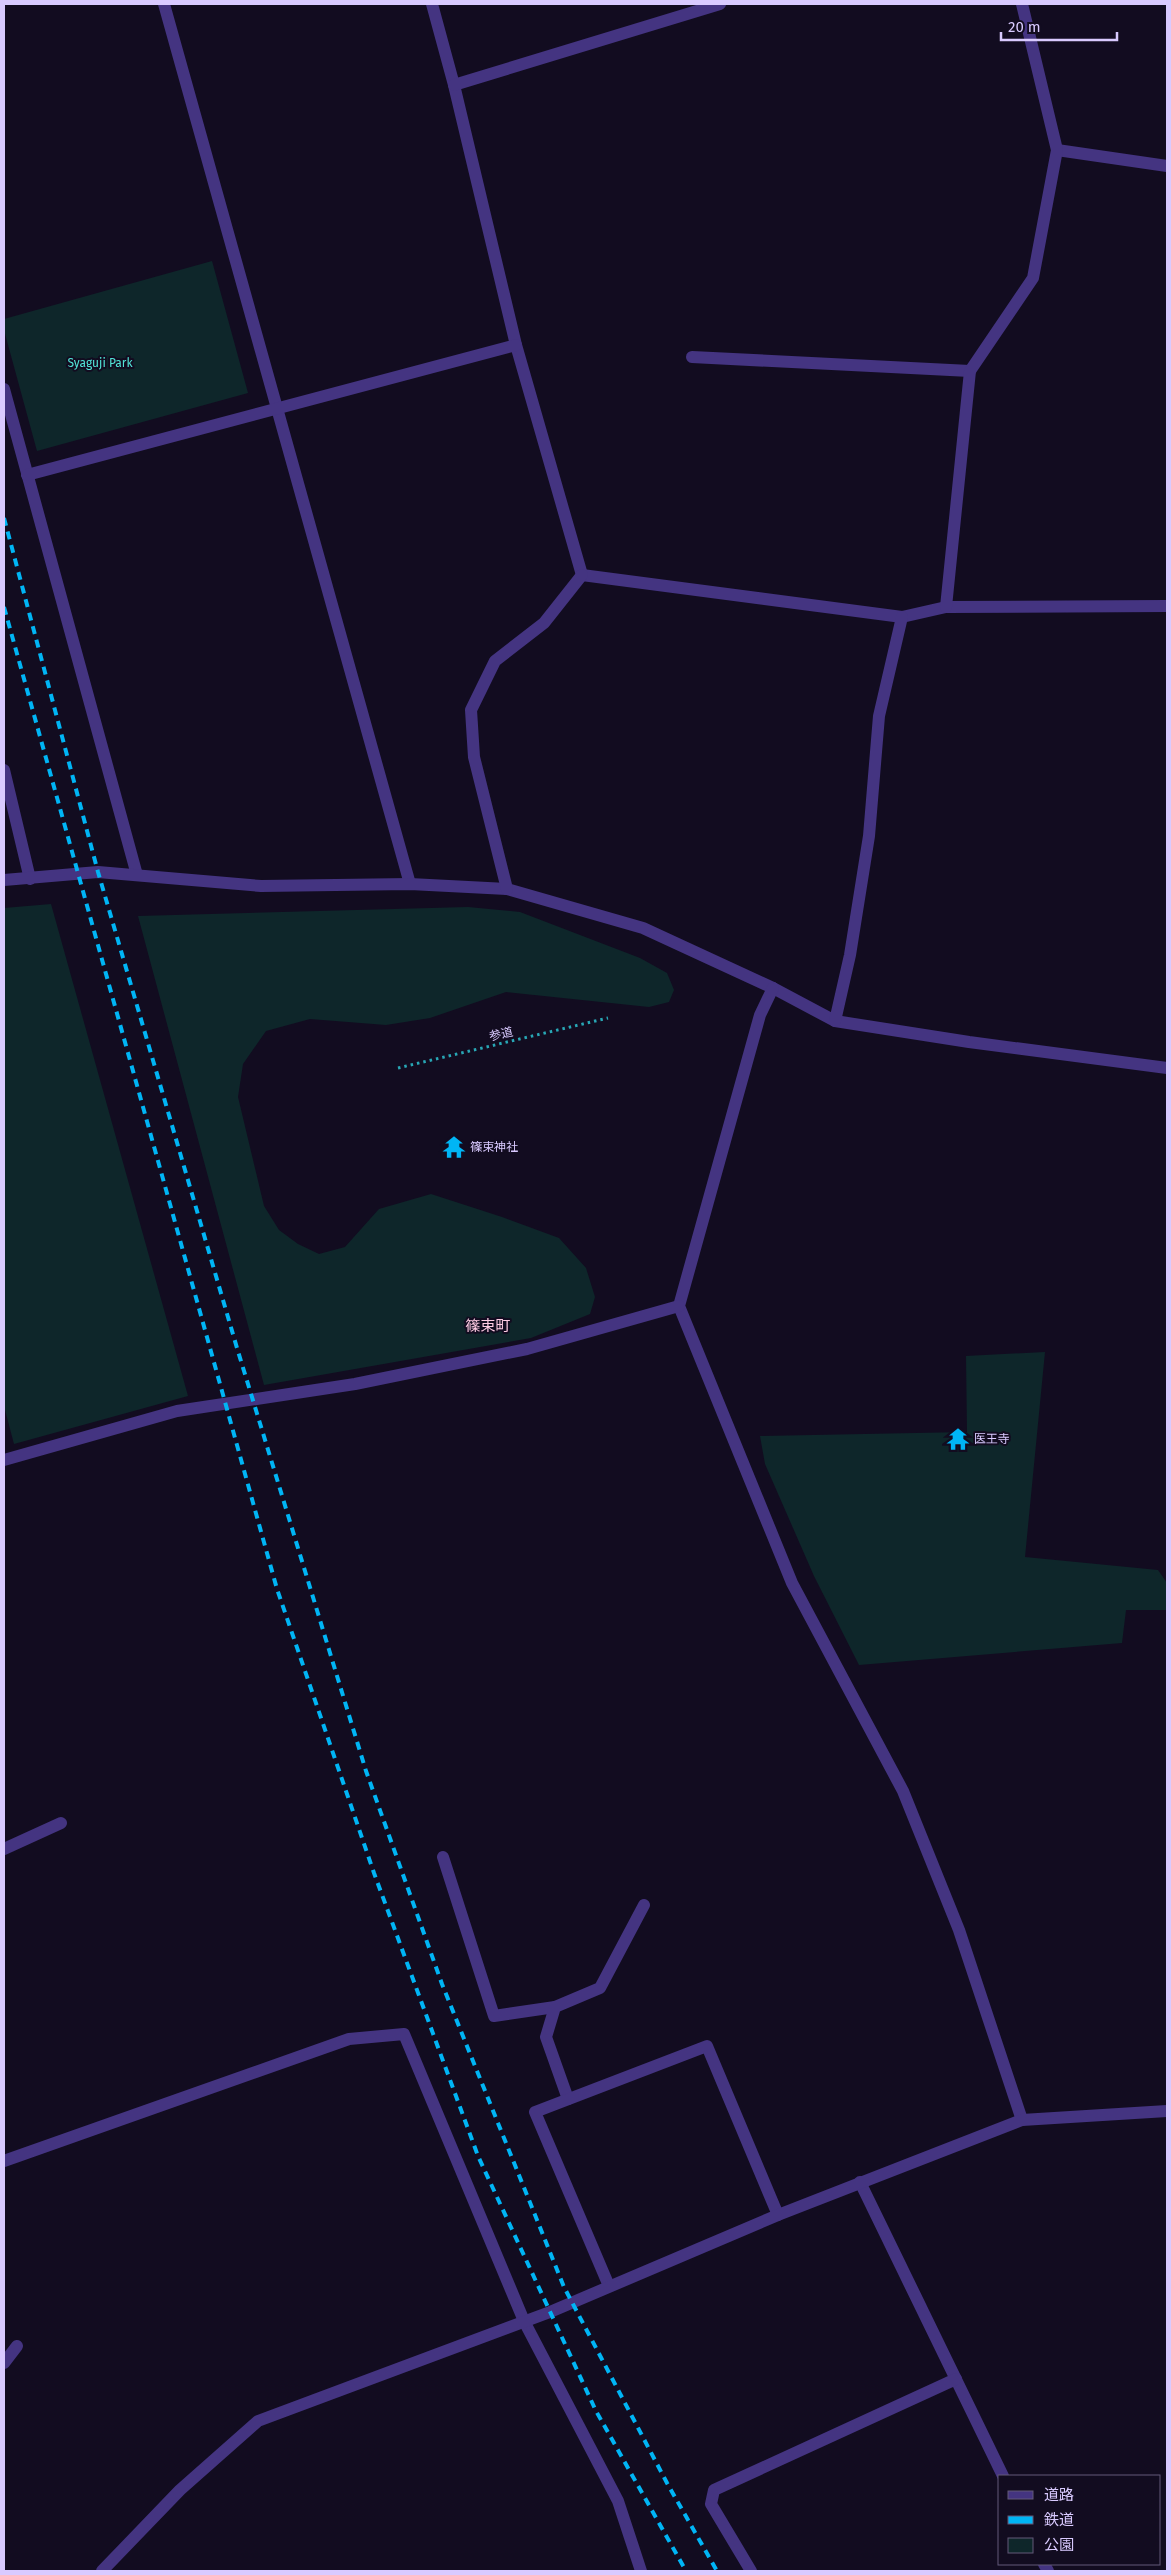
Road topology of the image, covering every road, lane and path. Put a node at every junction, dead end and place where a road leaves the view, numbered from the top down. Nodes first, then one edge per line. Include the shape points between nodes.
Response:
1 (164, 4) edge
2 (432, 4) edge
3 (718, 4) edge
4 (1022, 4) edge
5 (454, 85) junction
6 (1057, 150) junction
7 (1167, 166) edge
8 (516, 345) junction
9 (692, 357) dead end
10 (970, 371) junction
11 (4, 389) edge
12 (276, 408) junction
13 (27, 475) junction
14 (582, 575) junction
15 (1167, 606) edge
16 (946, 607) junction
17 (902, 617) junction
18 (4, 770) edge
19 (137, 875) junction
20 (30, 879) junction
21 (4, 880) edge
22 (410, 884) junction
23 (508, 889) junction
24 (773, 988) junction
25 (608, 1018) dead end
26 (835, 1021) junction
27 (398, 1068) dead end
28 (1167, 1068) edge
29 (679, 1306) junction
30 (4, 1460) edge
31 (61, 1822) dead end
32 (4, 1849) edge
33 (443, 1857) dead end
34 (644, 1905) dead end
35 (555, 2006) junction
36 (568, 2099) junction
37 (1167, 2111) edge
38 (1022, 2120) junction
39 (4, 2161) edge
40 (860, 2182) junction
41 (778, 2215) junction
42 (609, 2286) junction
43 (524, 2322) junction
44 (17, 2346) dead end
45 (4, 2363) edge
46 (956, 2379) junction
47 (1002, 2475) edge
48 (102, 2571) edge
49 (641, 2571) edge
50 (751, 2571) edge

1 - 12 street
2 - 5 street
3 - 5 street
4 - 6 street
5 - 8 street
6 - 7 street
6 - 10 street via 1033,278
8 - 12 street
8 - 14 street
9 - 10 street
10 - 16 street
11 - 13 street
12 - 13 street
12 - 22 street
13 - 19 street
14 - 17 street
14 - 23 street via 544,623 495,661 471,710 474,757
15 - 16 street
16 - 17 street
17 - 26 street via 879,716 869,836 850,955
18 - 20 street
19 - 20 street via 98,872
19 - 22 street via 261,886
20 - 21 street
22 - 23 street
23 - 24 street via 643,928
24 - 26 street
24 - 29 street via 760,1015
25 - 27 path, 参道
26 - 28 street
29 - 30 street via 528,1349 355,1384 177,1411
29 - 38 street via 792,1583 903,1791 959,1930
31 - 32 street
33 - 35 street via 494,2016
34 - 35 street via 600,1988
35 - 36 street via 546,2037
36 - 41 street via 706,2046
36 - 42 street via 535,2112
37 - 38 street
38 - 40 street
39 - 43 street via 349,2040 404,2034
40 - 41 street
40 - 46 street
41 - 42 street
42 - 43 street
43 - 48 street via 258,2421 180,2490
43 - 49 street via 618,2501
44 - 45 street
46 - 47 street
46 - 50 street via 714,2490 711,2504

